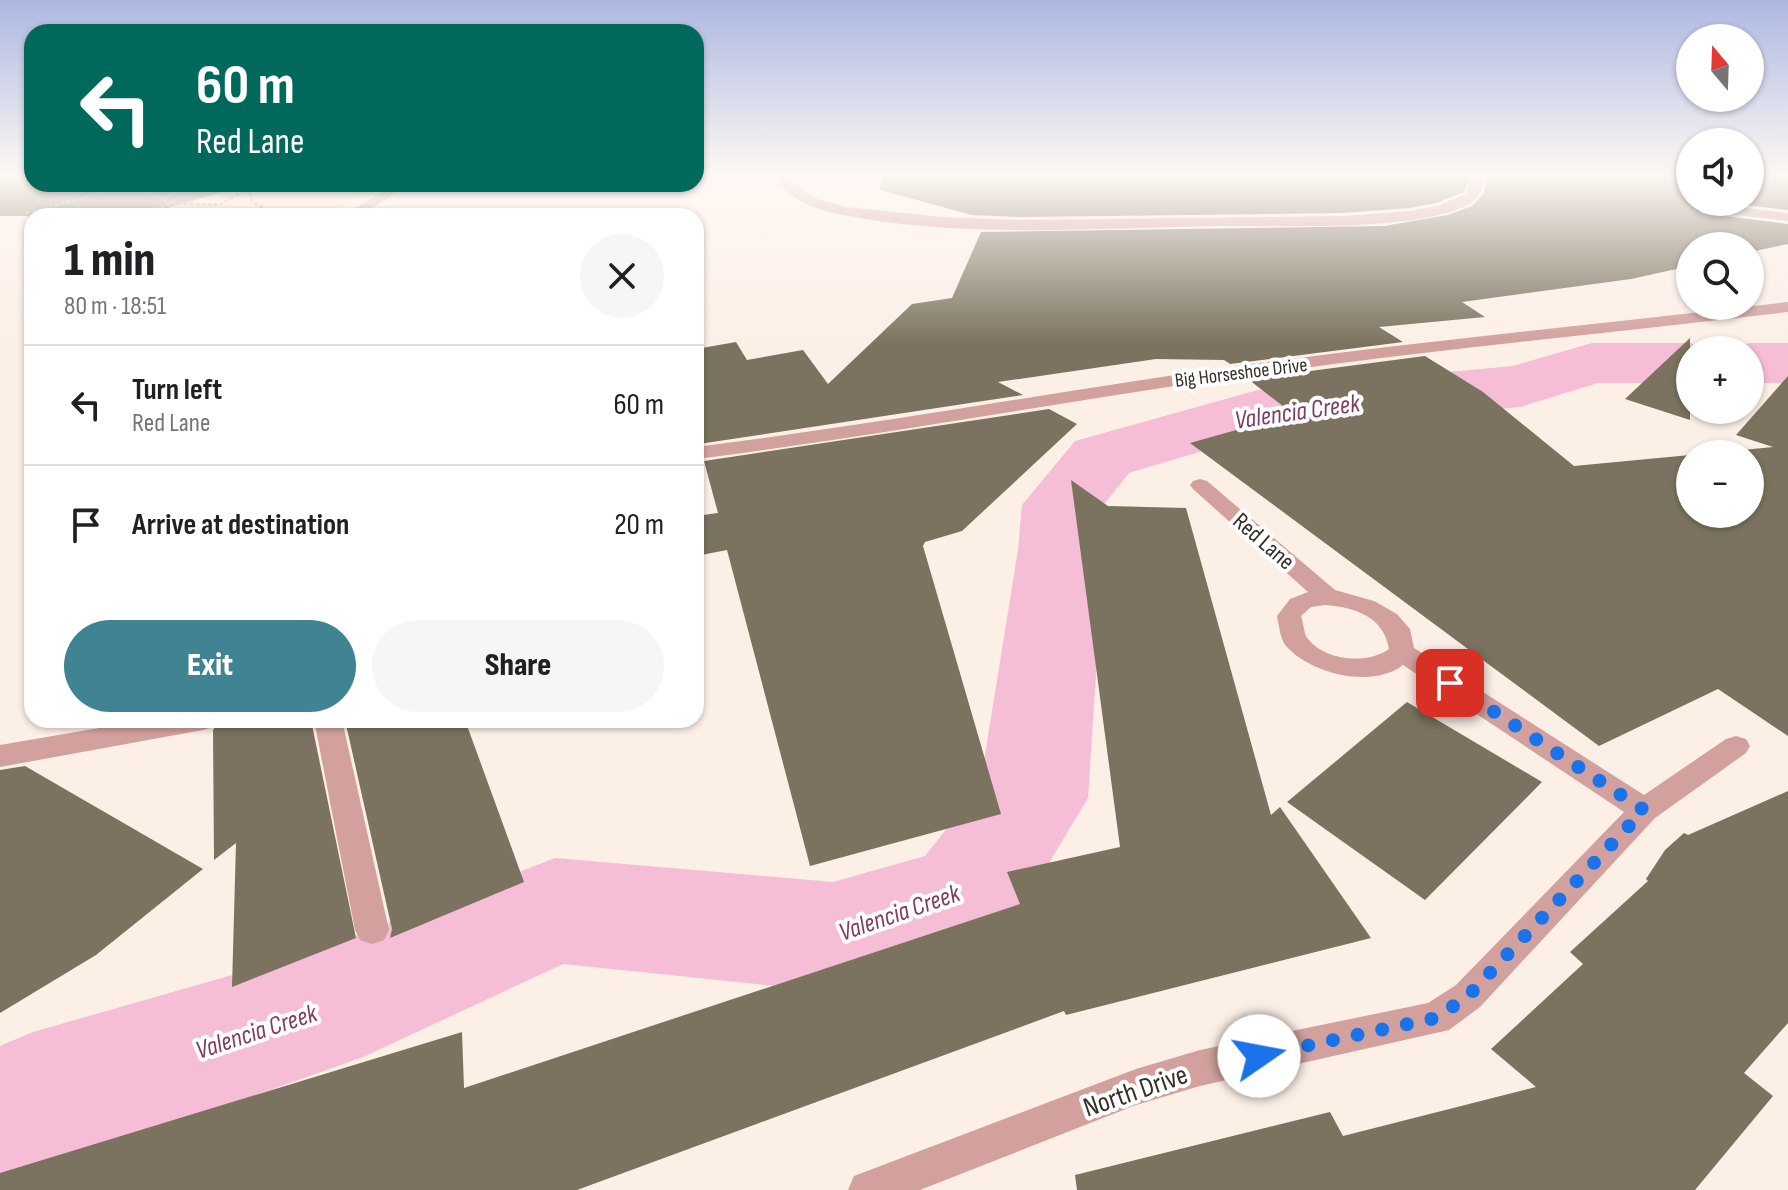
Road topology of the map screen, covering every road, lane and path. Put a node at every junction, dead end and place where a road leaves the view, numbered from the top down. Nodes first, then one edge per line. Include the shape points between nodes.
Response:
1 (1782, 308) edge
2 (704, 452) edge
3 (1200, 485) dead end
4 (1328, 597) junction
5 (1402, 652) junction
6 (158, 728) edge
7 (330, 728) edge
8 (1736, 746) dead end
9 (0, 756) edge
10 (1644, 810) junction
11 (372, 930) dead end
12 (868, 1190) edge

1 - 2 street, Big Horseshoe Drive via 1227,373
3 - 4 street, Red Lane
4 - 5 street, Red Lane via 1352,600 1380,613 1398,629
4 - 5 street, Red Lane via 1302,602 1289,616 1295,640 1317,658 1359,669 1384,666
5 - 10 street
6 - 9 street
7 - 11 street
8 - 10 street, North Drive
10 - 12 street, North Drive via 1468,996 1436,1018 1200,1068 1136,1087

